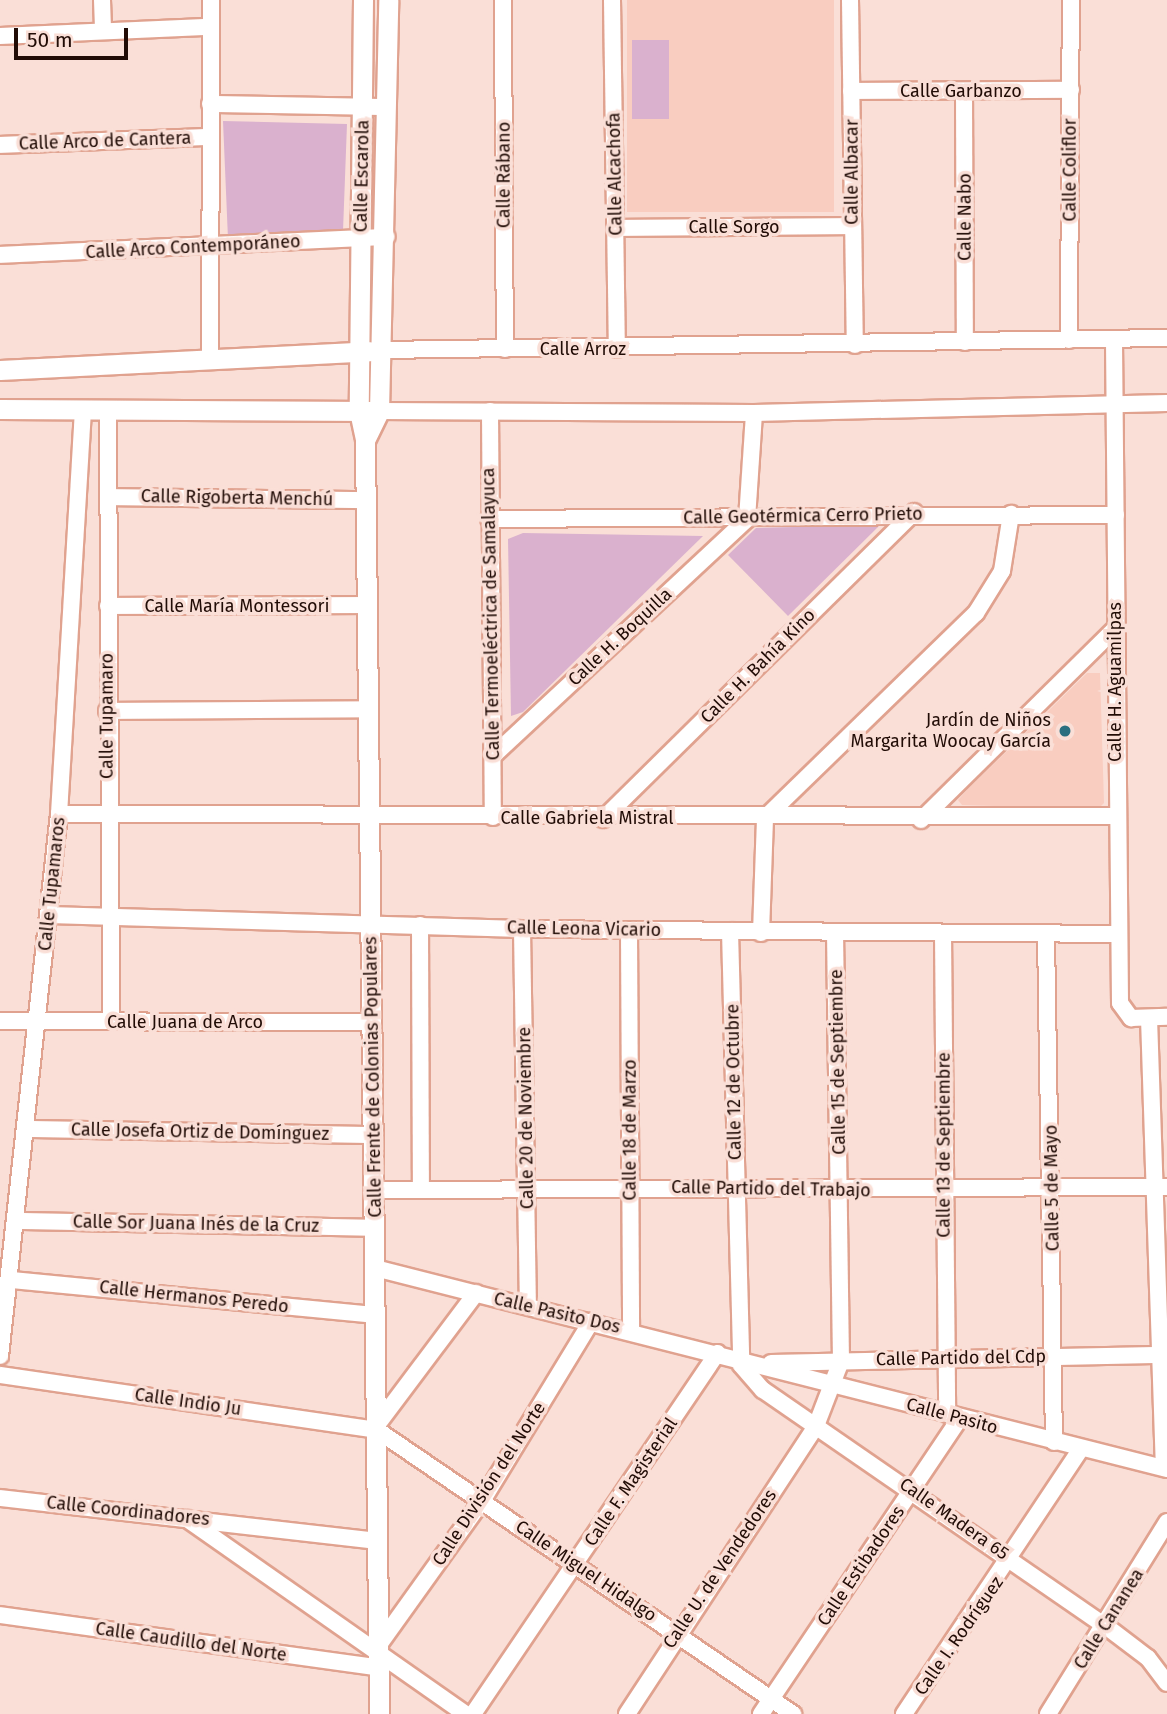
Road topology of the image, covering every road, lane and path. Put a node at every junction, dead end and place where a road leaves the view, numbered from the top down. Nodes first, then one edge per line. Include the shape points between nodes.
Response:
1 (102, 0) edge
2 (211, 0) edge
3 (363, 0) edge
4 (388, 0) edge
5 (503, 0) edge
6 (612, 0) edge
7 (850, 0) edge
8 (1071, 0) edge
9 (209, 27) junction
10 (103, 30) junction
11 (0, 36) edge
12 (1071, 90) junction
13 (964, 91) junction
14 (851, 92) junction
15 (211, 104) junction
16 (363, 107) junction
17 (387, 107) junction
18 (211, 137) junction
19 (0, 145) edge
20 (852, 226) junction
21 (617, 228) junction
22 (387, 237) junction
23 (361, 238) junction
24 (212, 247) junction
25 (0, 256) edge
26 (1167, 338) edge
27 (1069, 340) junction
28 (1114, 341) junction
29 (965, 342) junction
30 (855, 345) junction
31 (505, 349) junction
32 (617, 349) junction
33 (382, 350) junction
34 (360, 351) junction
35 (210, 360) junction
36 (0, 370) edge
37 (1167, 403) edge
38 (1115, 407) junction
39 (0, 409) edge
40 (83, 410) junction
41 (108, 410) junction
42 (359, 411) junction
43 (379, 411) junction
44 (490, 411) junction
45 (754, 413) junction
46 (365, 440) junction
47 (109, 497) junction
48 (366, 500) junction
49 (914, 512) junction
50 (1011, 514) junction
51 (1116, 515) junction
52 (489, 519) junction
53 (747, 519) junction
54 (365, 605) junction
55 (108, 607) junction
56 (1114, 630) junction
57 (367, 709) junction
58 (107, 711) junction
59 (494, 755) junction
60 (59, 814) junction
61 (107, 815) junction
62 (368, 815) junction
63 (1116, 816) junction
64 (493, 817) junction
65 (765, 818) junction
66 (603, 819) junction
67 (921, 820) junction
68 (49, 915) junction
69 (109, 917) junction
70 (370, 923) junction
71 (419, 925) junction
72 (522, 929) junction
73 (629, 930) junction
74 (730, 931) junction
75 (835, 932) junction
76 (761, 933) junction
77 (943, 933) junction
78 (1046, 934) junction
79 (1119, 934) junction
80 (1167, 1017) edge
81 (1149, 1018) junction
82 (0, 1021) edge
83 (111, 1021) junction
84 (37, 1022) junction
85 (370, 1022) junction
86 (26, 1129) junction
87 (374, 1135) junction
88 (528, 1187) junction
89 (631, 1187) junction
90 (736, 1187) junction
91 (1161, 1187) edge
92 (421, 1189) junction
93 (1052, 1189) junction
94 (375, 1190) junction
95 (841, 1191) junction
96 (943, 1191) junction
97 (18, 1221) junction
98 (375, 1228) junction
99 (376, 1268) junction
100 (12, 1280) junction
101 (476, 1293) junction
102 (528, 1306) junction
103 (376, 1315) junction
104 (591, 1322) junction
105 (631, 1330) junction
106 (717, 1353) junction
107 (1164, 1355) edge
108 (0, 1356) edge
109 (1056, 1356) junction
110 (946, 1357) junction
111 (841, 1360) junction
112 (746, 1361) junction
113 (0, 1375) edge
114 (834, 1384) junction
115 (954, 1416) junction
116 (816, 1426) junction
117 (377, 1427) junction
118 (1054, 1442) junction
119 (1080, 1450) junction
120 (1165, 1469) edge
121 (913, 1489) junction
122 (0, 1498) edge
123 (482, 1501) junction
124 (187, 1519) junction
125 (1167, 1522) edge
126 (379, 1541) junction
127 (1012, 1559) junction
128 (576, 1565) junction
129 (0, 1615) edge
130 (1107, 1627) junction
131 (677, 1632) junction
132 (381, 1656) junction
133 (1167, 1683) edge
134 (772, 1698) junction
135 (379, 1714) edge
136 (465, 1714) edge
137 (473, 1714) edge
138 (627, 1714) edge
139 (761, 1714) edge
140 (793, 1714) edge
141 (904, 1714) edge
142 (1048, 1714) edge

1 - 10 street
2 - 9 street
3 - 16 main road, Calle Escarola
4 - 17 main road, Calle Escarola
5 - 31 street, Calle Rábano
6 - 21 street, Calle Alcachofa
7 - 14 street, Calle Albacar
8 - 12 street, Calle Coliflor
9 - 10 street
9 - 15 street
10 - 11 street
12 - 13 street, Calle Garbanzo
12 - 27 street, Calle Coliflor
13 - 14 street, Calle Garbanzo
13 - 29 street, Calle Nabo
14 - 20 street, Calle Albacar
15 - 16 street
15 - 18 street
16 - 17 street
16 - 23 main road, Calle Escarola
17 - 22 main road, Calle Escarola
18 - 19 street, Calle Arco de Cantera
18 - 24 street
20 - 21 street, Calle Sorgo
20 - 30 street, Calle Albacar
21 - 32 street, Calle Alcachofa
22 - 23 street, Calle Arco Contemporáneo
22 - 33 main road, Calle Escarola
23 - 24 street, Calle Arco Contemporáneo
23 - 34 main road, Calle Escarola
24 - 25 street, Calle Arco Contemporáneo
24 - 35 street
26 - 28 street, Calle Arroz
27 - 28 street, Calle Arroz
27 - 29 street, Calle Arroz
28 - 38 street, Calle H. Aguamilpas
29 - 30 street, Calle Arroz
30 - 32 street, Calle Arroz
31 - 32 street, Calle Arroz
31 - 33 street, Calle Arroz
33 - 34 main road, Calle Arroz
33 - 43 main road, Calle Frente de Colonias Populares
34 - 35 main road, Calle Arroz
34 - 42 main road, Calle Frente de Colonias Populares
35 - 36 main road, Calle Arroz
37 - 38 street
38 - 45 street
38 - 51 street, Calle H. Aguamilpas
39 - 40 main road
40 - 41 main road
40 - 60 street, Calle Tupamaros
41 - 42 main road
41 - 47 street, Calle Tupamaro
42 - 43 main road
42 - 46 main road, Calle Frente de Colonias Populares
43 - 44 street
43 - 46 main road, Calle Frente de Colonias Populares
44 - 45 street
44 - 52 street, Calle Termoeléctrica de Samalayuca
45 - 53 street
46 - 48 main road, Calle Frente de Colonias Populares
47 - 48 street, Calle Rigoberta Menchú
47 - 55 street, Calle Tupamaro
48 - 54 main road, Calle Frente de Colonias Populares
49 - 50 street, Calle Geotérmica Cerro Prieto
49 - 53 street, Calle Geotérmica Cerro Prieto
49 - 66 street, Calle H. Bahía Kino
50 - 51 street, Calle Geotérmica Cerro Prieto
50 - 65 street via 1002,571 976,613
51 - 56 street, Calle H. Aguamilpas
52 - 53 street, Calle Geotérmica Cerro Prieto
52 - 59 street, Calle Termoeléctrica de Samalayuca
53 - 59 street, Calle H. Boquilla
54 - 55 street, Calle María Montessori
54 - 57 main road, Calle Frente de Colonias Populares
55 - 58 street, Calle Tupamaro
56 - 63 street, Calle H. Aguamilpas
56 - 67 street
57 - 58 street
57 - 62 main road, Calle Frente de Colonias Populares
58 - 61 street, Calle Tupamaro
59 - 64 street, Calle Termoeléctrica de Samalayuca
60 - 61 street, Calle Gabriela Mistral
60 - 68 street, Calle Tupamaros
61 - 62 street, Calle Gabriela Mistral
61 - 69 street, Calle Tupamaro
62 - 64 street, Calle Gabriela Mistral
62 - 70 main road, Calle Frente de Colonias Populares
63 - 67 street, Calle Gabriela Mistral
63 - 79 street, Calle H. Aguamilpas
64 - 66 street, Calle Gabriela Mistral
65 - 66 street, Calle Gabriela Mistral
65 - 67 street, Calle Gabriela Mistral
65 - 76 street
68 - 69 street, Calle Leona Vicario
68 - 84 street, Calle Tupamaros
69 - 70 street, Calle Leona Vicario
69 - 83 street, Calle Tupamaro
70 - 71 street, Calle Leona Vicario
70 - 85 main road, Calle Frente de Colonias Populares
71 - 72 street, Calle Leona Vicario
71 - 92 street
72 - 73 street, Calle Leona Vicario
72 - 88 street, Calle 20 de Noviembre
73 - 74 street, Calle Leona Vicario
73 - 89 street, Calle 18 de Marzo
74 - 76 street, Calle Leona Vicario
74 - 90 street, Calle 12 de Octubre
75 - 76 street, Calle Leona Vicario
75 - 77 street, Calle Leona Vicario
75 - 95 street, Calle 15 de Septiembre
77 - 78 street, Calle Leona Vicario
77 - 96 street, Calle 13 de Septiembre
78 - 79 street, Calle Leona Vicario
78 - 93 street, Calle 5 de Mayo
79 - 81 street, Calle H. Aguamilpas via 1121,1011 1131,1018
80 - 81 street
81 - 91 street
82 - 84 street, Calle Juana de Arco
83 - 84 street, Calle Juana de Arco
83 - 85 street, Calle Juana de Arco
84 - 86 street, Calle Tupamaros
85 - 87 main road, Calle Frente de Colonias Populares
86 - 87 street, Calle Josefa Ortiz de Domínguez
86 - 97 street, Calle Tupamaros
87 - 94 main road, Calle Frente de Colonias Populares
88 - 89 street, Calle Partido del Trabajo
88 - 92 street, Calle Partido del Trabajo
88 - 102 street, Calle 20 de Noviembre
89 - 90 street, Calle Partido del Trabajo
89 - 105 street, Calle 18 de Marzo
90 - 95 street, Calle Partido del Trabajo
90 - 112 street, Calle 12 de Octubre
91 - 93 street, Calle Partido del Trabajo
91 - 107 street
92 - 94 street, Calle Partido del Trabajo
93 - 96 street, Calle Partido del Trabajo
93 - 109 street, Calle 5 de Mayo
94 - 98 main road, Calle Frente de Colonias Populares
95 - 96 street, Calle Partido del Trabajo
95 - 111 street, Calle 15 de Septiembre
96 - 110 street, Calle 13 de Septiembre
97 - 98 street, Calle Sor Juana Inés de la Cruz
97 - 100 street, Calle Tupamaros
98 - 99 main road, Calle Frente de Colonias Populares
99 - 101 street, Calle Pasito Dos
99 - 103 main road, Calle Frente de Colonias Populares
100 - 103 street, Calle Hermanos Peredo
100 - 108 street, Calle Tupamaros
101 - 102 street, Calle Pasito Dos
101 - 117 street
102 - 104 street, Calle Pasito Dos
103 - 117 main road, Calle Frente de Colonias Populares
104 - 105 street, Calle Pasito Dos
104 - 123 street, Calle División del Norte
105 - 106 street, Calle Pasito Dos
106 - 112 street, Calle Pasito Dos
106 - 128 street, Calle F. Magisterial
107 - 109 street, Calle Partido del Cdp
107 - 120 street
109 - 110 street, Calle Partido del Cdp
109 - 118 street, Calle 5 de Mayo
110 - 111 street, Calle Partido del Cdp
110 - 115 street, Calle 13 de Septiembre
111 - 112 street, Calle Partido del Cdp
111 - 114 street, Calle 15 de Septiembre
112 - 114 street, Calle Pasito
112 - 116 street, Calle Madera 65 via 762,1390
113 - 117 street, Calle Indio Ju
114 - 115 street, Calle Pasito
114 - 116 street, Calle U. de Vendedores
115 - 118 street, Calle Pasito
115 - 121 street, Calle Estibadores
116 - 121 street, Calle Madera 65
116 - 131 street, Calle U. de Vendedores
117 - 123 street, Calle Miguel Hidalgo
117 - 126 main road, Calle Frente de Colonias Populares
118 - 119 street, Calle Pasito
119 - 120 street, Calle Pasito
119 - 127 street, Calle I. Rodríguez
121 - 127 street, Calle Madera 65
121 - 134 street, Calle Estibadores
122 - 124 street, Calle Coordinadores
123 - 128 street, Calle Miguel Hidalgo
123 - 132 street, Calle División del Norte
124 - 126 street, Calle Coordinadores via 257,1523
124 - 132 street
125 - 130 street, Calle Cananea
126 - 132 main road, Calle Frente de Colonias Populares
127 - 130 street, Calle Madera 65
127 - 141 street, Calle I. Rodríguez
128 - 131 street, Calle Miguel Hidalgo
128 - 137 street, Calle F. Magisterial
129 - 132 street, Calle Caudillo del Norte
130 - 133 street, Calle Madera 65 via 1148,1658
130 - 142 street, Calle Cananea
131 - 134 street, Calle Miguel Hidalgo
131 - 138 street, Calle U. de Vendedores
132 - 135 main road, Calle Frente de Colonias Populares
132 - 136 street
134 - 139 street, Calle Estibadores
134 - 140 street, Calle Miguel Hidalgo

